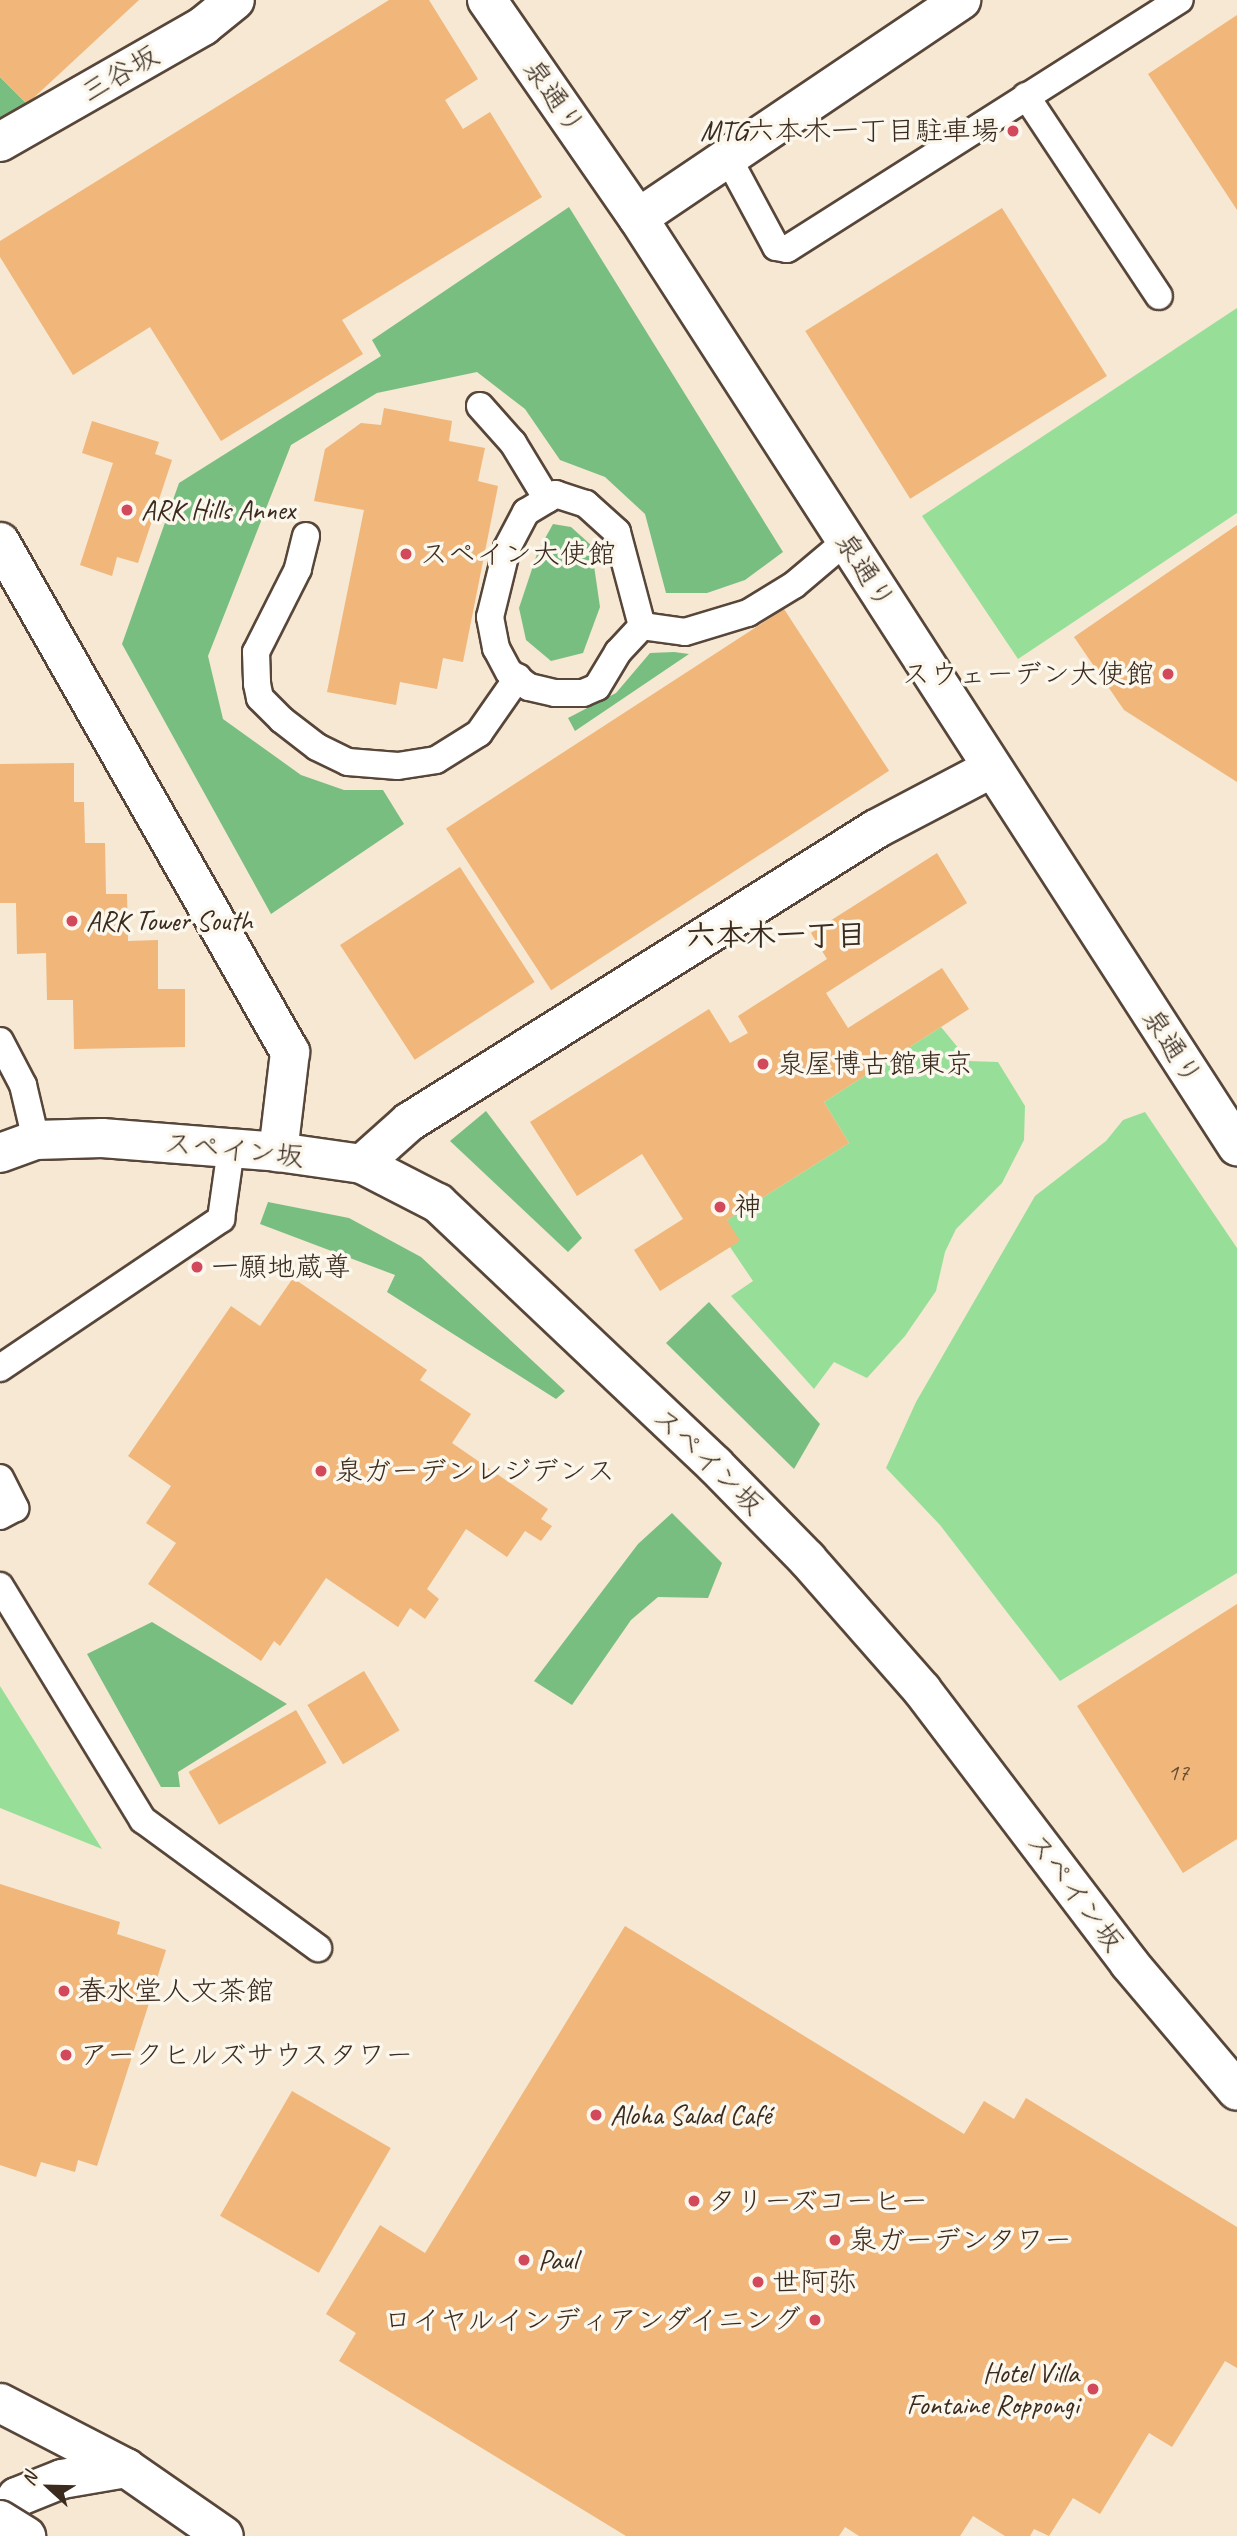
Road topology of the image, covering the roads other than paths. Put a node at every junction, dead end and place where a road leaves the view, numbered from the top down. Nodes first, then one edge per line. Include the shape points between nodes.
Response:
1 (235, 0) edge
2 (487, 0) edge
3 (961, 0) edge
4 (1180, 0) edge
5 (1026, 96) junction
6 (0, 142) edge
7 (727, 156) junction
8 (638, 218) junction
9 (1159, 296) dead end
10 (480, 406) dead end
11 (547, 499) junction
12 (306, 536) dead end
13 (846, 541) junction
14 (0, 542) edge
15 (642, 626) junction
16 (518, 677) junction
17 (992, 768) junction
18 (0, 1041) edge
19 (1232, 1129) edge
20 (36, 1140) junction
21 (231, 1149) junction
22 (278, 1152) junction
23 (0, 1153) edge
24 (362, 1164) junction
25 (0, 1367) edge
26 (0, 1478) edge
27 (0, 1516) edge
28 (0, 1586) edge
29 (318, 1948) dead end
30 (1237, 2091) edge
31 (0, 2403) edge
32 (126, 2468) junction
33 (0, 2521) edge
34 (26, 2536) edge
35 (224, 2536) edge

1 - 6 main road, 三谷坂 via 203,26
2 - 8 main road, 泉通り
3 - 7 main road
4 - 5 lane
5 - 7 lane via 787,249 776,247
5 - 9 lane
7 - 8 main road
8 - 13 main road, 泉通り
10 - 11 lane via 513,443
11 - 15 lane via 556,494 586,505 617,532
11 - 16 lane via 527,512 507,548 490,617 496,648 509,672
12 - 16 lane via 298,569 256,652 257,684 260,698 317,747 348,762 398,766 436,760 479,733
13 - 15 lane via 794,585 748,613 685,632
13 - 17 main road, 泉通り
14 - 22 main road via 290,1052
15 - 16 lane via 618,652 597,687 583,693 529,687
17 - 19 main road, 泉通り
17 - 24 main road via 876,829 433,1108
18 - 20 lane via 23,1085
20 - 21 main road, スペイン坂 via 102,1138
20 - 23 main road, スペイン坂
21 - 22 main road, スペイン坂
21 - 25 lane via 221,1219
22 - 24 main road, スペイン坂
24 - 30 main road, スペイン坂 via 438,1203 715,1465 807,1559 922,1690 1129,1963
26 - 27 lane via 15,1508
28 - 29 lane via 143,1820
31 - 32 main road
32 - 33 main road via 62,2479 17,2497
32 - 35 main road
33 - 34 main road, bridge

